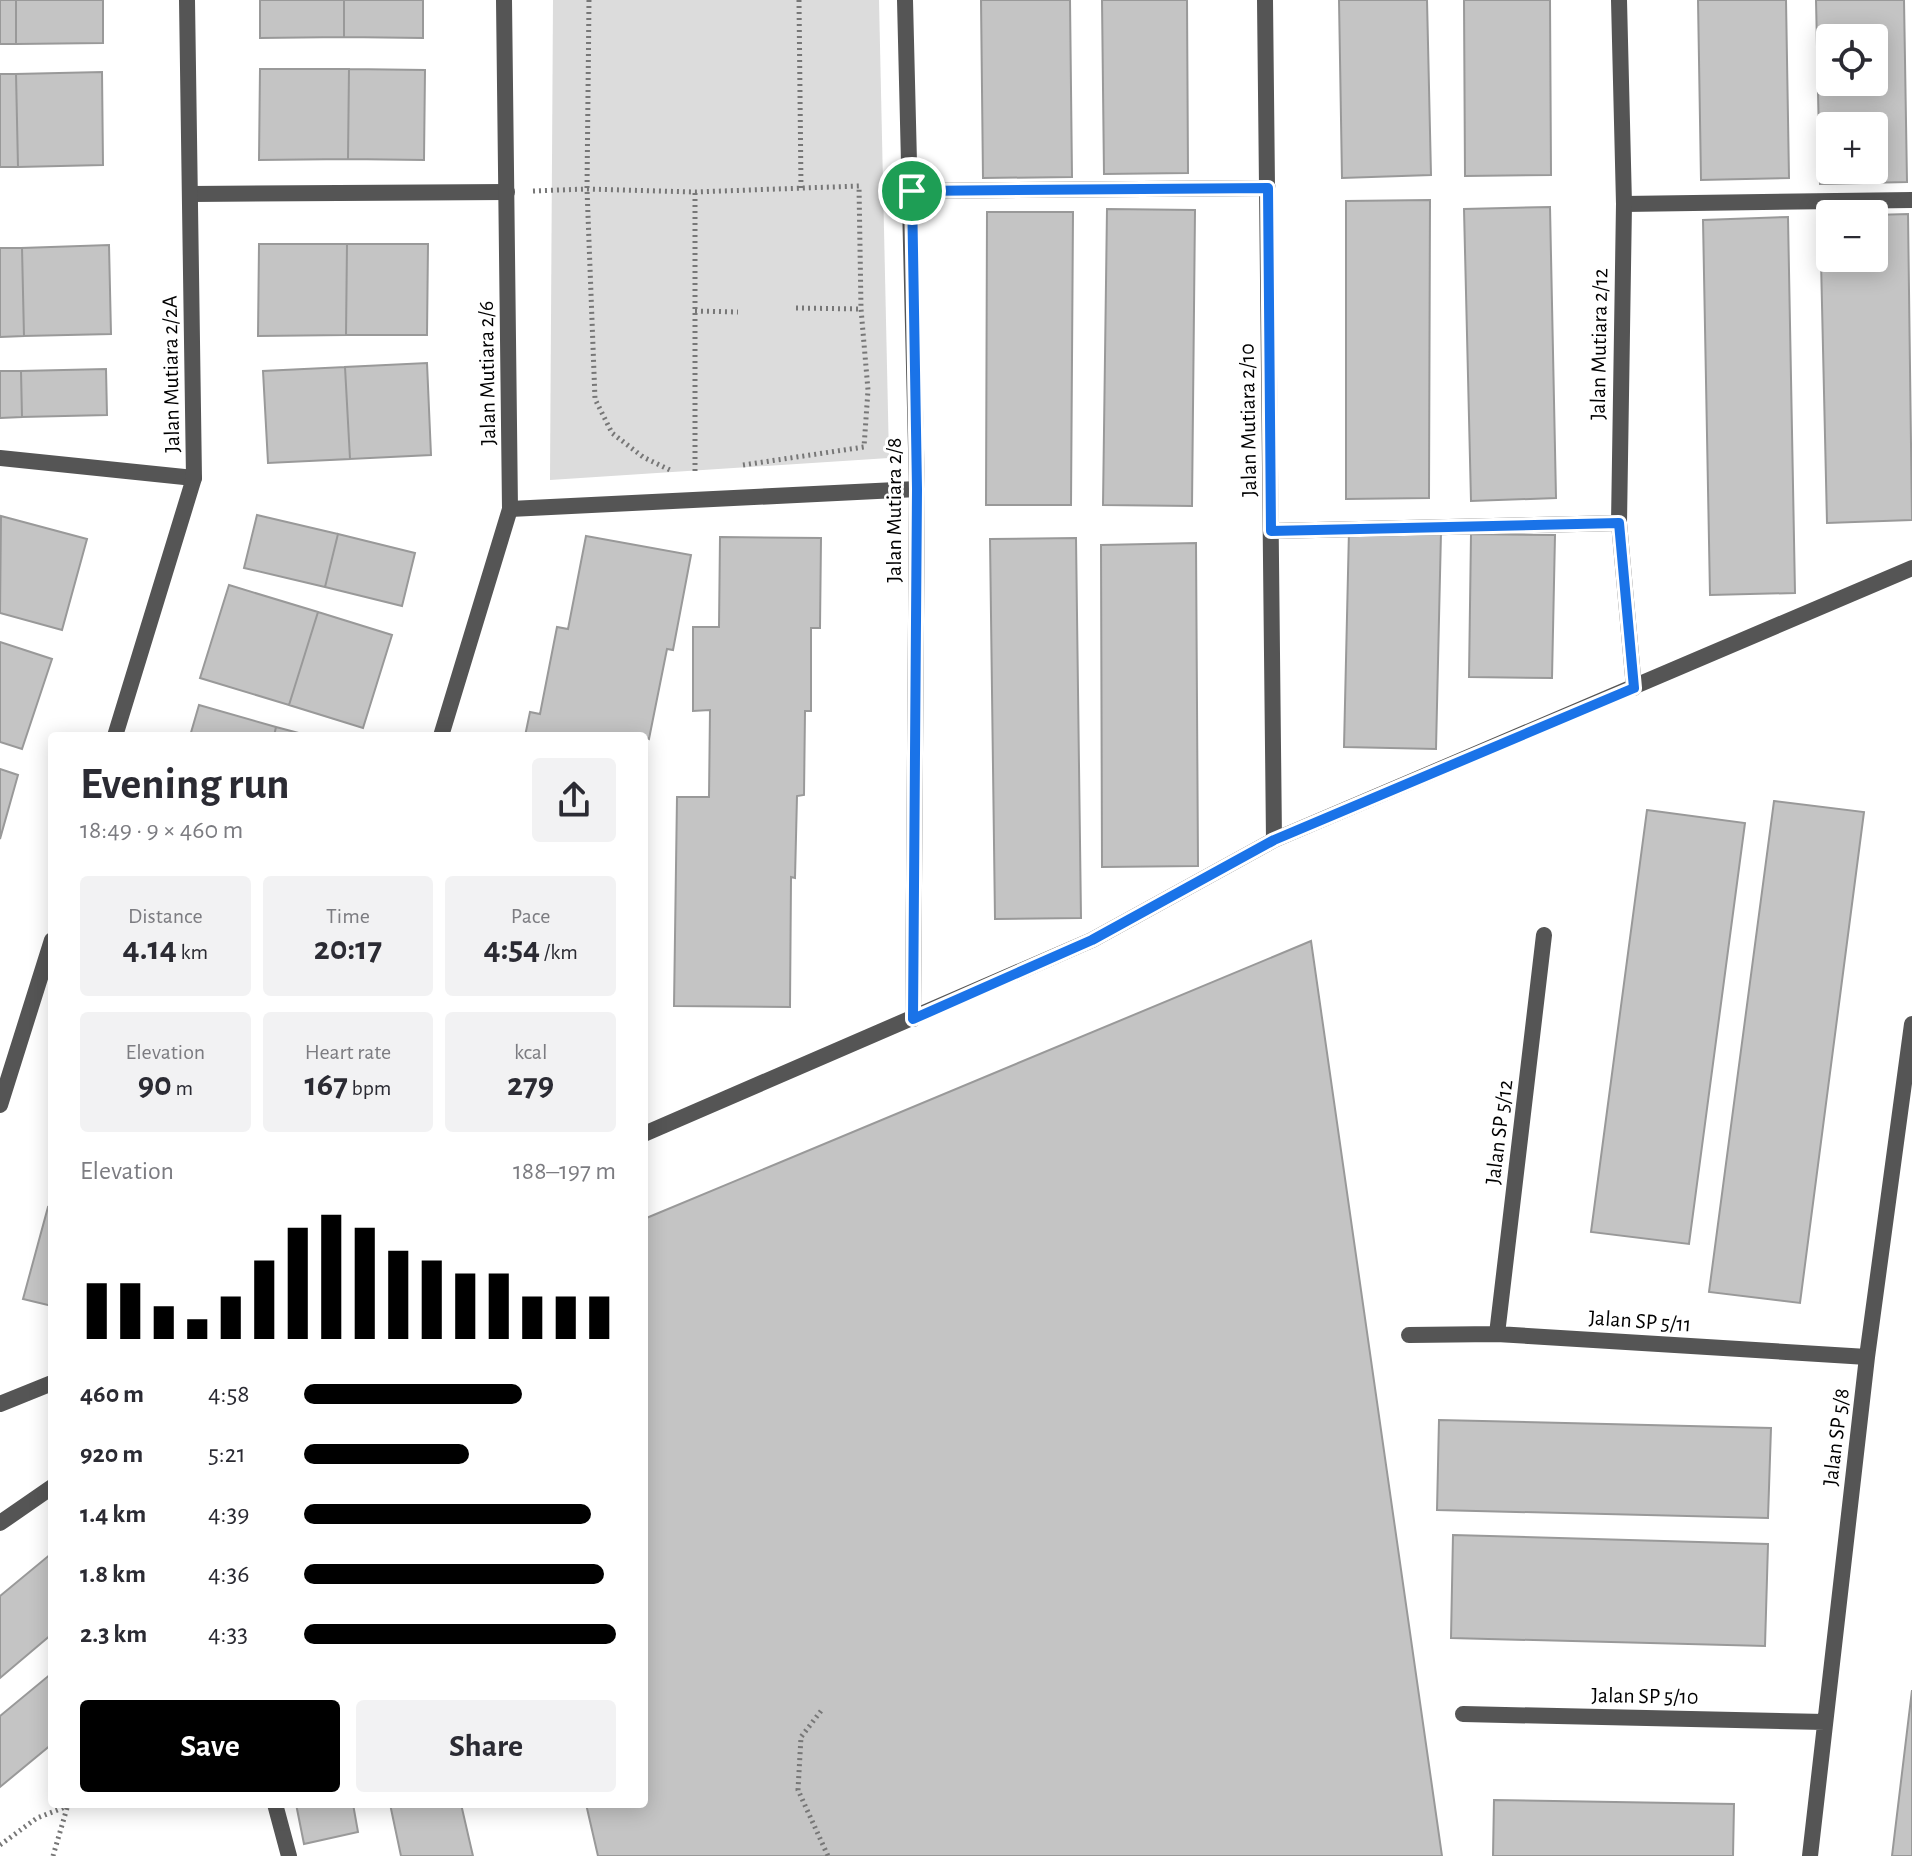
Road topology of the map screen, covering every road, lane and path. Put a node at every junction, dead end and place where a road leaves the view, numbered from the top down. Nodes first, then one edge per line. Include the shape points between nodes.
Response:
1 (187, 0) edge
2 (504, 0) edge
3 (589, 0) edge
4 (799, 0) edge
5 (905, 0) edge
6 (1265, 0) edge
7 (1619, 0) edge
8 (801, 188) junction
9 (1268, 188) junction
10 (587, 189) junction
11 (912, 191) junction
12 (507, 192) junction
13 (695, 192) junction
14 (191, 194) junction
15 (1912, 200) edge
16 (1624, 204) junction
17 (796, 308) dead end
18 (861, 309) junction
19 (695, 311) junction
20 (738, 312) dead end
21 (0, 458) edge
22 (741, 466) dead end
23 (710, 470) dead end
24 (695, 473) junction
25 (194, 478) junction
26 (917, 489) junction
27 (510, 509) junction
28 (1619, 523) junction
29 (1271, 531) junction
30 (1912, 568) edge
31 (1634, 688) junction
32 (116, 732) edge
33 (442, 732) edge
34 (1274, 840) junction
35 (1544, 935) dead end
36 (48, 953) edge
37 (913, 1019) junction
38 (1912, 1024) edge
39 (0, 1105) edge
40 (648, 1132) edge
41 (1497, 1334) junction
42 (1409, 1335) dead end
43 (1867, 1357) junction
44 (48, 1385) edge
45 (0, 1404) edge
46 (48, 1490) edge
47 (0, 1523) edge
48 (821, 1711) dead end
49 (1463, 1714) dead end
50 (1825, 1722) junction
51 (62, 1808) edge
52 (69, 1808) edge
53 (276, 1808) edge
54 (0, 1845) edge
55 (53, 1856) edge
56 (289, 1856) edge
57 (828, 1856) edge
58 (1810, 1856) edge

1 - 14 street, Jalan Mutiara 2/2A
2 - 12 street, Jalan Mutiara 2/6
3 - 10 path
4 - 8 path
5 - 11 street, Jalan Mutiara 2/8
6 - 9 street, Jalan Mutiara 2/10
7 - 16 street, Jalan Mutiara 2/12
8 - 13 path
8 - 18 path via 859,186
9 - 11 street
9 - 29 street, Jalan Mutiara 2/10
10 - 12 path
10 - 13 path
10 - 24 path via 595,399 612,433 643,457 665,469
11 - 26 street, Jalan Mutiara 2/8
12 - 14 street
12 - 27 street, Jalan Mutiara 2/6
13 - 19 path
14 - 25 street, Jalan Mutiara 2/2A
15 - 16 street
16 - 28 street, Jalan Mutiara 2/12
17 - 18 path
18 - 22 path via 868,390 864,447
19 - 20 path
19 - 24 path
21 - 25 street
23 - 24 path
25 - 32 street, Jalan Mutiara 2/2A
26 - 27 street
26 - 37 street, Jalan Mutiara 2/8
27 - 33 street, Jalan Mutiara 2/6
28 - 29 street
28 - 31 street, Jalan Mutiara 2/12
29 - 34 street, Jalan Mutiara 2/10
30 - 31 street
31 - 34 street
34 - 37 street via 1092,940
35 - 41 street, Jalan SP 5/12
36 - 39 street
37 - 40 street
38 - 43 street, Jalan SP 5/8
41 - 42 street, Jalan SP 5/11
41 - 43 street, Jalan SP 5/11
43 - 50 street, Jalan SP 5/8
44 - 45 street
46 - 47 street
48 - 57 path via 801,1737 798,1790
49 - 50 street, Jalan SP 5/10
50 - 58 street, Jalan SP 5/8
51 - 54 path via 37,1818
52 - 55 path
53 - 56 street

